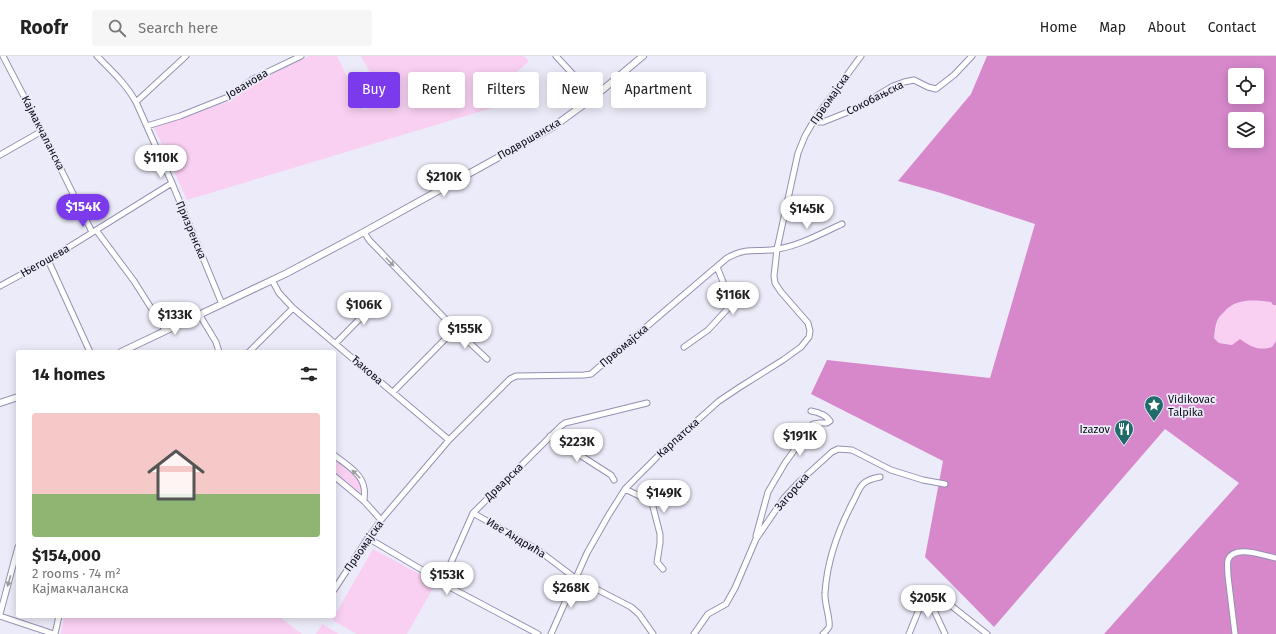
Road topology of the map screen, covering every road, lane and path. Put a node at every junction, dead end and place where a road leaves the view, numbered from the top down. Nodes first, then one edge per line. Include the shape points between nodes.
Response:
1 (3, 56) edge
2 (97, 56) edge
3 (186, 56) edge
4 (301, 56) edge
5 (556, 56) edge
6 (643, 56) edge
7 (861, 56) edge
8 (972, 56) edge
9 (571, 72) edge
10 (603, 89) edge
11 (136, 102) junction
12 (579, 108) edge
13 (814, 122) junction
14 (147, 126) junction
15 (42, 131) junction
16 (0, 155) edge
17 (172, 183) junction
18 (842, 224) dead end
19 (94, 231) junction
20 (364, 232) junction
21 (777, 249) junction
22 (48, 260) junction
23 (717, 267) junction
24 (272, 280) junction
25 (0, 286) edge
26 (258, 286) junction
27 (279, 293) junction
28 (381, 297) dead end
29 (222, 304) junction
30 (293, 308) junction
31 (199, 314) junction
32 (455, 329) junction
33 (165, 330) junction
34 (336, 344) junction
35 (684, 347) dead end
36 (89, 350) edge
37 (124, 350) edge
38 (218, 350) edge
39 (251, 350) edge
40 (487, 359) dead end
41 (393, 392) junction
42 (16, 398) edge
43 (0, 403) edge
44 (646, 403) dead end
45 (811, 411) dead end
46 (550, 436) junction
47 (449, 440) junction
48 (336, 457) edge
49 (880, 477) dead end
50 (336, 478) edge
51 (614, 480) dead end
52 (945, 484) dead end
53 (626, 489) junction
54 (364, 501) junction
55 (473, 513) junction
56 (382, 520) junction
57 (368, 538) junction
58 (756, 539) junction
59 (16, 555) edge
60 (1276, 558) edge
61 (664, 569) dead end
62 (575, 578) junction
63 (442, 583) junction
64 (336, 587) edge
65 (926, 595) junction
66 (0, 615) edge
67 (59, 618) edge
68 (55, 634) edge
69 (538, 634) edge
70 (551, 634) edge
71 (654, 634) edge
72 (694, 634) edge
73 (823, 634) edge
74 (909, 634) edge
75 (945, 634) edge
76 (986, 634) edge
77 (1235, 634) edge

1 - 15 street, Кајмакчаланска
2 - 11 street, Призренска
3 - 11 street
4 - 14 street, Јованова via 252,79 228,97
5 - 9 street
6 - 10 street, Подвршанска
7 - 13 street, Првомајска
8 - 13 street, Сокобањска via 936,89 914,80 904,82 853,110 823,122
11 - 14 street, Призренска
12 - 20 street, Подвршанска via 553,127
13 - 21 street, Првомајска via 798,153
14 - 17 street, Призренска
15 - 16 street
15 - 19 street, Кајмакчаланска
17 - 19 street, Његошева
17 - 29 street, Призренска
18 - 21 street
19 - 22 street, Његошева
19 - 33 street, Кајмакчаланска via 134,281
20 - 24 street, Подвршанска
20 -> 32 street
21 - 23 street, Првомајска via 740,252 727,258
21 - 53 street, Карпатска via 775,283 809,327 810,334 805,343 719,401 662,452
22 - 25 street, Његошева
22 - 36 street
23 - 35 street via 732,304 708,330
23 - 47 street, Првомајска via 591,374 512,377
24 - 26 street, Подвршанска
24 - 27 street, Ђакова
26 - 27 street via 267,286
26 - 29 street, Подвршанска
27 - 30 street, Ђакова
28 - 34 street
29 - 31 street, Подвршанска
30 - 34 street, Ђакова
30 - 39 street
31 - 33 street, Подвршанска
31 - 38 street
32 - 40 street
32 - 41 street
33 - 37 street, Подвршанска
34 - 41 street, Ђакова
41 - 47 street, Ђакова
42 - 43 street
44 - 46 street, Дрварска via 565,423
45 - 58 street via 821,414 830,421 827,424 813,424 785,463 768,492
46 - 51 street via 611,475
46 - 55 street, Дрварска
47 - 56 street, Првомајска
54 -> 48 street via 361,479
49 - 73 street via 868,480 862,485 839,533 825,593 830,623
50 - 54 street
52 - 58 street, Загорска via 891,470 852,450 838,449 828,454 792,489
53 - 61 street via 652,503 660,534 657,562
53 - 62 street, Карпатска via 595,538
54 - 56 street
55 - 62 street, Иве Андрића via 538,550
55 - 63 street, Дрварска
56 - 57 street, Првомајска
57 - 63 street
57 - 64 street, Првомајска
58 - 72 street, Загорска via 726,604 708,614
59 -> 66 street
60 - 77 street via 1240,551 1229,559 1227,567
62 - 70 street, Карпатска
62 - 71 street, Иве Андрића via 636,610
63 - 69 street
65 - 74 street
65 - 75 street
65 - 76 street via 937,593
66 - 68 street
67 - 68 street

